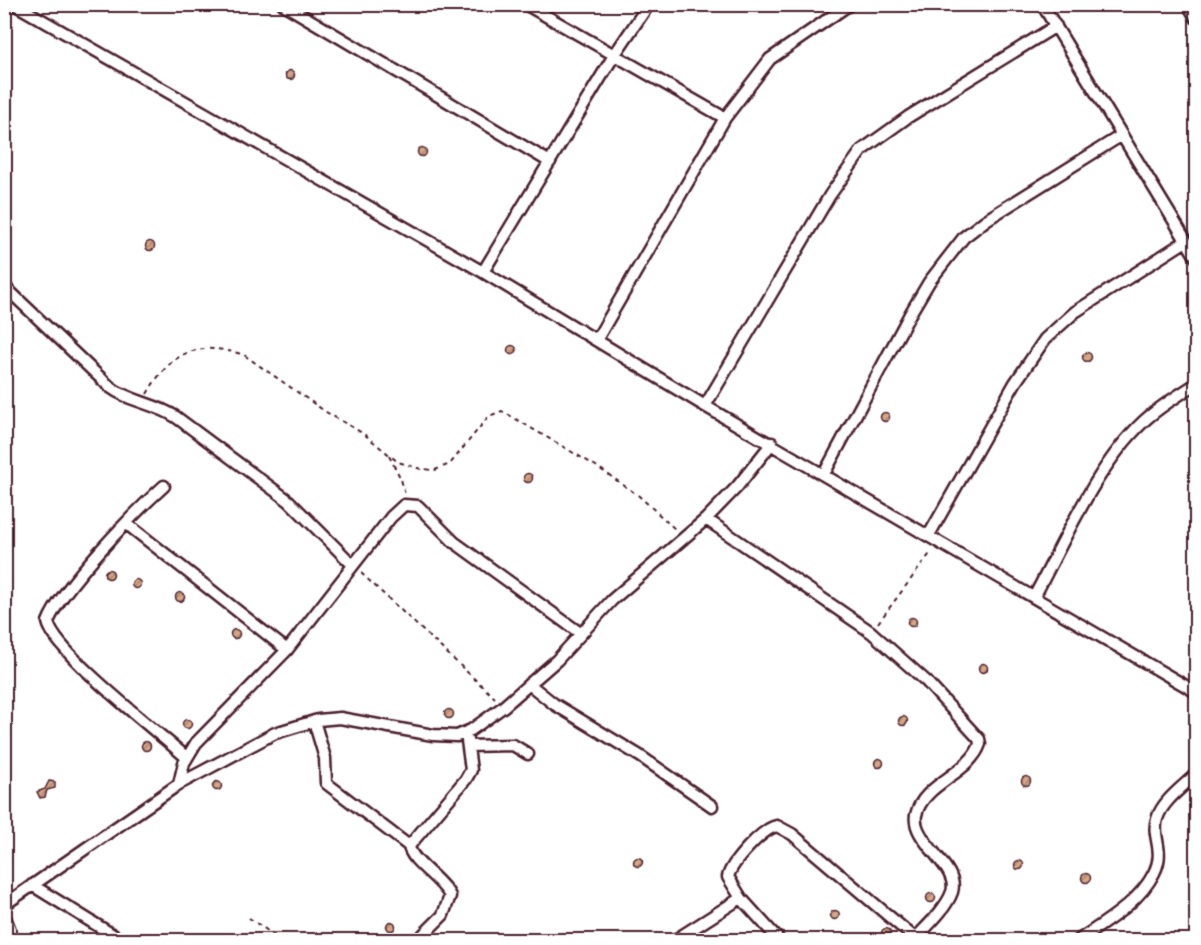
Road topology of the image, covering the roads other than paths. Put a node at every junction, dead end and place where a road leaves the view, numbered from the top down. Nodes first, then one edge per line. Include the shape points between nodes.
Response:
1 (14, 4) edge
2 (283, 4) edge
3 (525, 4) edge
4 (649, 4) edge
5 (850, 4) edge
6 (1042, 4) edge
7 (1188, 4) edge
8 (31, 9) edge
9 (1197, 18) edge
10 (1056, 26) junction
11 (613, 57) junction
12 (725, 118) junction
13 (1122, 135) junction
14 (550, 162) junction
15 (1186, 241) junction
16 (1197, 257) edge
17 (483, 272) junction
18 (4, 286) edge
19 (597, 339) junction
20 (1197, 384) edge
21 (705, 406) junction
22 (771, 443) junction
23 (824, 474) junction
24 (164, 486) dead end
25 (706, 519) junction
26 (127, 524) junction
27 (929, 535) junction
28 (353, 565) junction
29 (1034, 597) junction
30 (580, 633) junction
31 (287, 650) junction
32 (529, 684) junction
33 (1197, 692) edge
34 (314, 721) junction
35 (466, 733) junction
36 (468, 746) junction
37 (528, 754) dead end
38 (186, 757) junction
39 (1197, 774) edge
40 (179, 784) junction
41 (712, 806) dead end
42 (409, 846) junction
43 (32, 885) junction
44 (741, 898) junction
45 (4, 905) edge
46 (4, 919) edge
47 (8, 940) edge
48 (121, 940) edge
49 (418, 940) edge
50 (675, 940) edge
51 (778, 940) edge
52 (916, 940) edge
53 (1078, 940) edge

1 - 8 street
2 - 14 street
3 - 11 street
4 - 11 street
5 - 12 street via 770,59
6 - 10 street
7 - 9 street
8 - 17 street
10 - 13 street
10 - 21 street via 908,117 862,150 830,195
11 - 12 street
11 - 14 street
12 - 19 street
13 - 15 street
13 - 23 street via 964,237 910,314
14 - 17 street
15 - 16 street
15 - 27 street via 1075,312 1045,339 1015,383
17 - 19 street
18 - 28 street via 110,387 176,417 289,501
19 - 21 street
20 - 29 street via 1145,419 1129,437 1097,482
21 - 22 street
22 - 23 street
22 - 25 street
23 - 27 street
24 - 26 street
25 - 30 street via 612,600
25 - 52 street via 871,632 926,681 980,744 966,763 925,799 917,813 918,828 953,886 950,896
26 - 31 street
26 - 38 street via 65,594 51,614 49,629 73,657
27 - 29 street
28 - 30 street via 391,517 408,504 418,506 454,542
28 - 31 street
29 - 33 street
30 - 32 street
31 - 38 street via 212,724
32 - 35 street
32 - 41 street
34 - 35 street via 340,718 416,732 457,736
34 - 40 street via 275,734
34 - 42 street via 325,758 326,783
35 - 36 street
36 - 37 street via 513,745
36 - 42 street via 471,770 466,779
38 - 40 street
39 - 53 street via 1169,800 1156,820 1160,858 1148,884 1122,910
40 - 43 street
42 - 49 street via 413,858 436,876 450,896 443,915
43 - 45 street
43 - 48 street
44 - 50 street
44 - 51 street
44 - 52 street via 730,884 729,871 761,835 777,826 792,834
46 - 47 street

